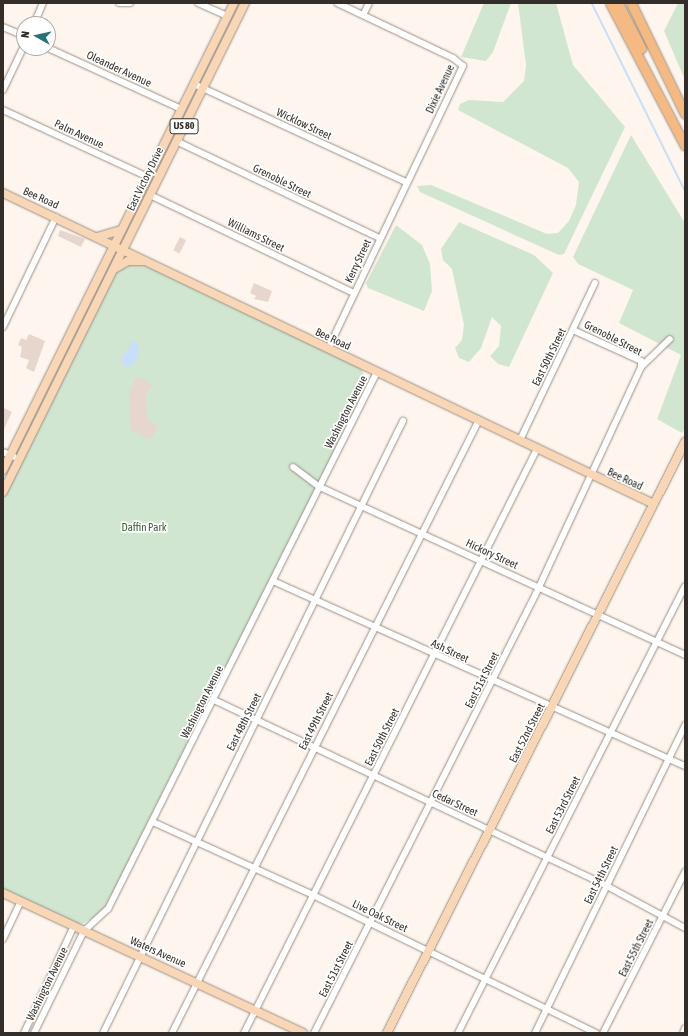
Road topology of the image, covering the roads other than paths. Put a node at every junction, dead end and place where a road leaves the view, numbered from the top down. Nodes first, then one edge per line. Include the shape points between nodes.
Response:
1 (43, 3) edge
2 (119, 3) edge
3 (129, 3) edge
4 (198, 3) edge
5 (234, 3) edge
6 (245, 3) edge
7 (337, 3) edge
8 (369, 3) edge
9 (610, 3) edge
10 (618, 3) edge
11 (630, 3) edge
12 (636, 3) edge
13 (363, 15) junction
14 (37, 16) edge
15 (227, 16) junction
16 (3, 27) edge
17 (16, 33) edge
18 (56, 52) edge
19 (19, 56) edge
20 (657, 57) junction
21 (194, 84) junction
22 (203, 88) junction
23 (3, 90) edge
24 (181, 109) junction
25 (3, 110) edge
26 (685, 114) edge
27 (685, 139) edge
28 (176, 141) junction
29 (685, 146) edge
30 (148, 177) junction
31 (406, 182) junction
32 (3, 193) edge
33 (150, 195) junction
34 (56, 217) junction
35 (121, 230) junction
36 (97, 237) junction
37 (379, 238) junction
38 (114, 245) junction
39 (123, 249) junction
40 (147, 261) junction
41 (113, 269) junction
42 (595, 283) dead end
43 (354, 293) junction
44 (3, 327) edge
45 (573, 330) junction
46 (670, 339) dead end
47 (328, 349) junction
48 (57, 361) junction
49 (66, 365) junction
50 (641, 367) junction
51 (377, 372) junction
52 (478, 420) junction
53 (403, 421) dead end
54 (520, 440) junction
55 (685, 442) edge
56 (537, 449) junction
57 (7, 454) edge
58 (19, 460) junction
59 (293, 467) dead end
60 (3, 470) edge
61 (593, 476) junction
62 (320, 487) junction
63 (3, 492) edge
64 (654, 504) junction
65 (362, 506) junction
66 (421, 533) junction
67 (481, 559) junction
68 (273, 581) junction
69 (685, 586) edge
70 (539, 587) junction
71 (316, 598) junction
72 (598, 614) junction
73 (375, 627) junction
74 (657, 642) junction
75 (435, 654) junction
76 (685, 655) edge
77 (492, 682) junction
78 (214, 700) junction
79 (553, 706) junction
80 (257, 719) junction
81 (685, 725) edge
82 (611, 732) junction
83 (314, 747) junction
84 (668, 759) junction
85 (685, 766) edge
86 (373, 775) junction
87 (431, 802) junction
88 (153, 822) junction
89 (489, 830) junction
90 (195, 840) junction
91 (547, 858) junction
92 (253, 868) junction
93 (685, 872) edge
94 (607, 886) junction
95 (3, 893) edge
96 (313, 895) junction
97 (21, 901) junction
98 (663, 917) junction
99 (371, 923) junction
100 (74, 926) junction
101 (685, 928) edge
102 (84, 931) junction
103 (3, 939) edge
104 (428, 950) junction
105 (140, 956) junction
106 (486, 980) junction
107 (197, 982) junction
108 (256, 1009) junction
109 (548, 1009) junction
110 (685, 1028) edge
111 (24, 1033) edge
112 (34, 1033) edge
113 (103, 1033) edge
114 (172, 1033) edge
115 (244, 1033) edge
116 (303, 1033) edge
117 (314, 1033) edge
118 (387, 1033) edge
119 (458, 1033) edge
120 (535, 1033) edge
121 (596, 1033) edge
122 (603, 1033) edge
123 (683, 1033) edge

1 - 14 street
2 - 3 street
4 - 15 street
5 - 15 main road, East Victory Drive / US 80
6 - 22 main road, East Victory Drive / US 80
7 - 13 street, Dixie Avenue
8 - 13 street
9 - 29 highway
10 - 27 highway
11 - 20 highway
12 - 20 highway
13 - 31 street, Dixie Avenue via 453,58 463,66
15 - 21 main road, East Victory Drive / US 80
16 - 17 street
18 - 24 street, Oleander Avenue
19 - 23 street
20 - 26 highway
21 - 22 street, Wicklow Street
21 - 24 main road, East Victory Drive / US 80
22 - 28 main road, East Victory Drive / US 80
22 - 31 street, Wicklow Street
24 - 30 main road, East Victory Drive / US 80
25 - 30 street, Palm Avenue
28 - 33 main road, East Victory Drive / US 80
28 - 37 street, Grenoble Street
30 - 35 main road, East Victory Drive / US 80
31 - 37 street, Kerry Street
32 - 34 main road, Bee Road
33 - 39 main road, East Victory Drive / US 80
33 - 43 street, Williams Street
34 - 36 main road, Bee Road
34 - 44 street
35 - 36 main road
35 - 38 main road, East Victory Drive / US 80
36 - 38 main road, Bee Road
37 - 43 street, Kerry Street
38 - 39 main road, Bee Road
38 - 48 main road, East Victory Drive / US 80
39 - 40 main road, Bee Road
39 - 41 main road, East Victory Drive / US 80
40 - 41 main road via 128,261
40 - 47 main road, Bee Road
41 - 49 main road, East Victory Drive / US 80
42 - 45 street, East 50th Street
43 - 47 street, Kerry Street
45 - 50 street, Grenoble Street via 641,361
45 - 54 street, East 50th Street
46 - 50 street, East 51st Street
47 - 51 main road, Bee Road
48 - 49 street
48 - 57 main road, East Victory Drive / US 80
49 - 58 main road, East Victory Drive / US 80
50 - 61 street, East 51st Street
51 - 52 main road, Bee Road
51 - 62 street, Washington Avenue
52 - 54 main road, Bee Road
52 - 66 street, East 49th Street
53 - 65 street, East 48th Street
54 - 56 main road, Bee Road
55 - 64 main road, East 52nd Street
56 - 61 main road, Bee Road
56 - 67 street, East 50th Street
57 - 58 street
57 - 60 main road, East Victory Drive / US 80
58 - 63 main road, East Victory Drive / US 80
59 - 62 street, Hickory Street
61 - 64 main road, Bee Road
61 - 70 street, East 51st Street
62 - 65 street, Hickory Street
62 - 68 street, Washington Avenue
64 - 72 main road, East 52nd Street
65 - 66 street, Hickory Street
65 - 71 street, East 48th Street
66 - 67 street, Hickory Street
66 - 73 street, East 49th Street
67 - 70 street, Hickory Street
67 - 75 street, East 50th Street
68 - 71 street, Ash Street
68 - 78 street, Washington Avenue
69 - 74 street, East 53rd Street
70 - 72 street, Hickory Street
70 - 77 street, East 51st Street
71 - 73 street, Ash Street
71 - 80 street, East 48th Street
72 - 74 street, Hickory Street
72 - 79 main road, East 52nd Street
73 - 75 street, Ash Street
73 - 83 street, East 49th Street
74 - 76 street, Hickory Street
74 - 82 street, East 53rd Street
75 - 77 street, Ash Street
75 - 86 street, East 50th Street
77 - 79 street, Ash Street
77 - 87 street, East 51st Street
78 - 80 street, Cedar Street
78 - 88 street, Washington Avenue
79 - 82 street, Ash Street
79 - 89 main road, East 52nd Street
80 - 83 street, Cedar Street
80 - 90 street, East 48th Street
81 - 84 street, East 54th Street
82 - 84 street, Ash Street
82 - 91 street, East 53rd Street
83 - 86 street, Cedar Street
83 - 92 street, East 49th Street
84 - 85 street, Ash Street
84 - 94 street, East 54th Street
86 - 87 street, Cedar Street
86 - 96 street, East 50th Street
87 - 89 street, Cedar Street
87 - 99 street, East 51st Street
88 - 90 street, Live Oak Street
88 - 102 street, Washington Avenue via 108,909
89 - 91 street, Cedar Street
89 - 104 main road, East 52nd Street
90 - 92 street, Live Oak Street
90 - 105 street, East 48th Street
91 - 94 street, Cedar Street
91 - 106 street, East 53rd Street
92 - 96 street, Live Oak Street
92 - 107 street, East 49th Street
93 - 98 street, East 55th Street
94 - 98 street, Cedar Street
94 - 109 street, East 54th Street
95 - 97 main road, Waters Avenue
96 - 99 street, Live Oak Street
96 - 108 street, East 50th Street
97 - 100 main road, Waters Avenue
97 - 103 street
98 - 101 street, Cedar Street
98 - 122 street, East 55th Street
99 - 104 street, Live Oak Street
99 - 117 street, East 51st Street
100 - 102 main road, Waters Avenue
100 - 111 street, Washington Avenue
102 - 105 main road, Waters Avenue
102 - 112 street, Washington Avenue
104 - 106 street, Live Oak Street
104 - 118 main road, East 52nd Street
105 - 107 main road, Waters Avenue
105 - 113 street, East 48th Street
106 - 109 street, Live Oak Street
106 - 119 street, East 53rd Street
107 - 108 main road, Waters Avenue
107 - 114 street, East 49th Street
108 - 115 street, East 50th Street
108 - 116 main road, Waters Avenue
109 - 120 street, East 54th Street
109 - 121 street, Live Oak Street
110 - 123 street

